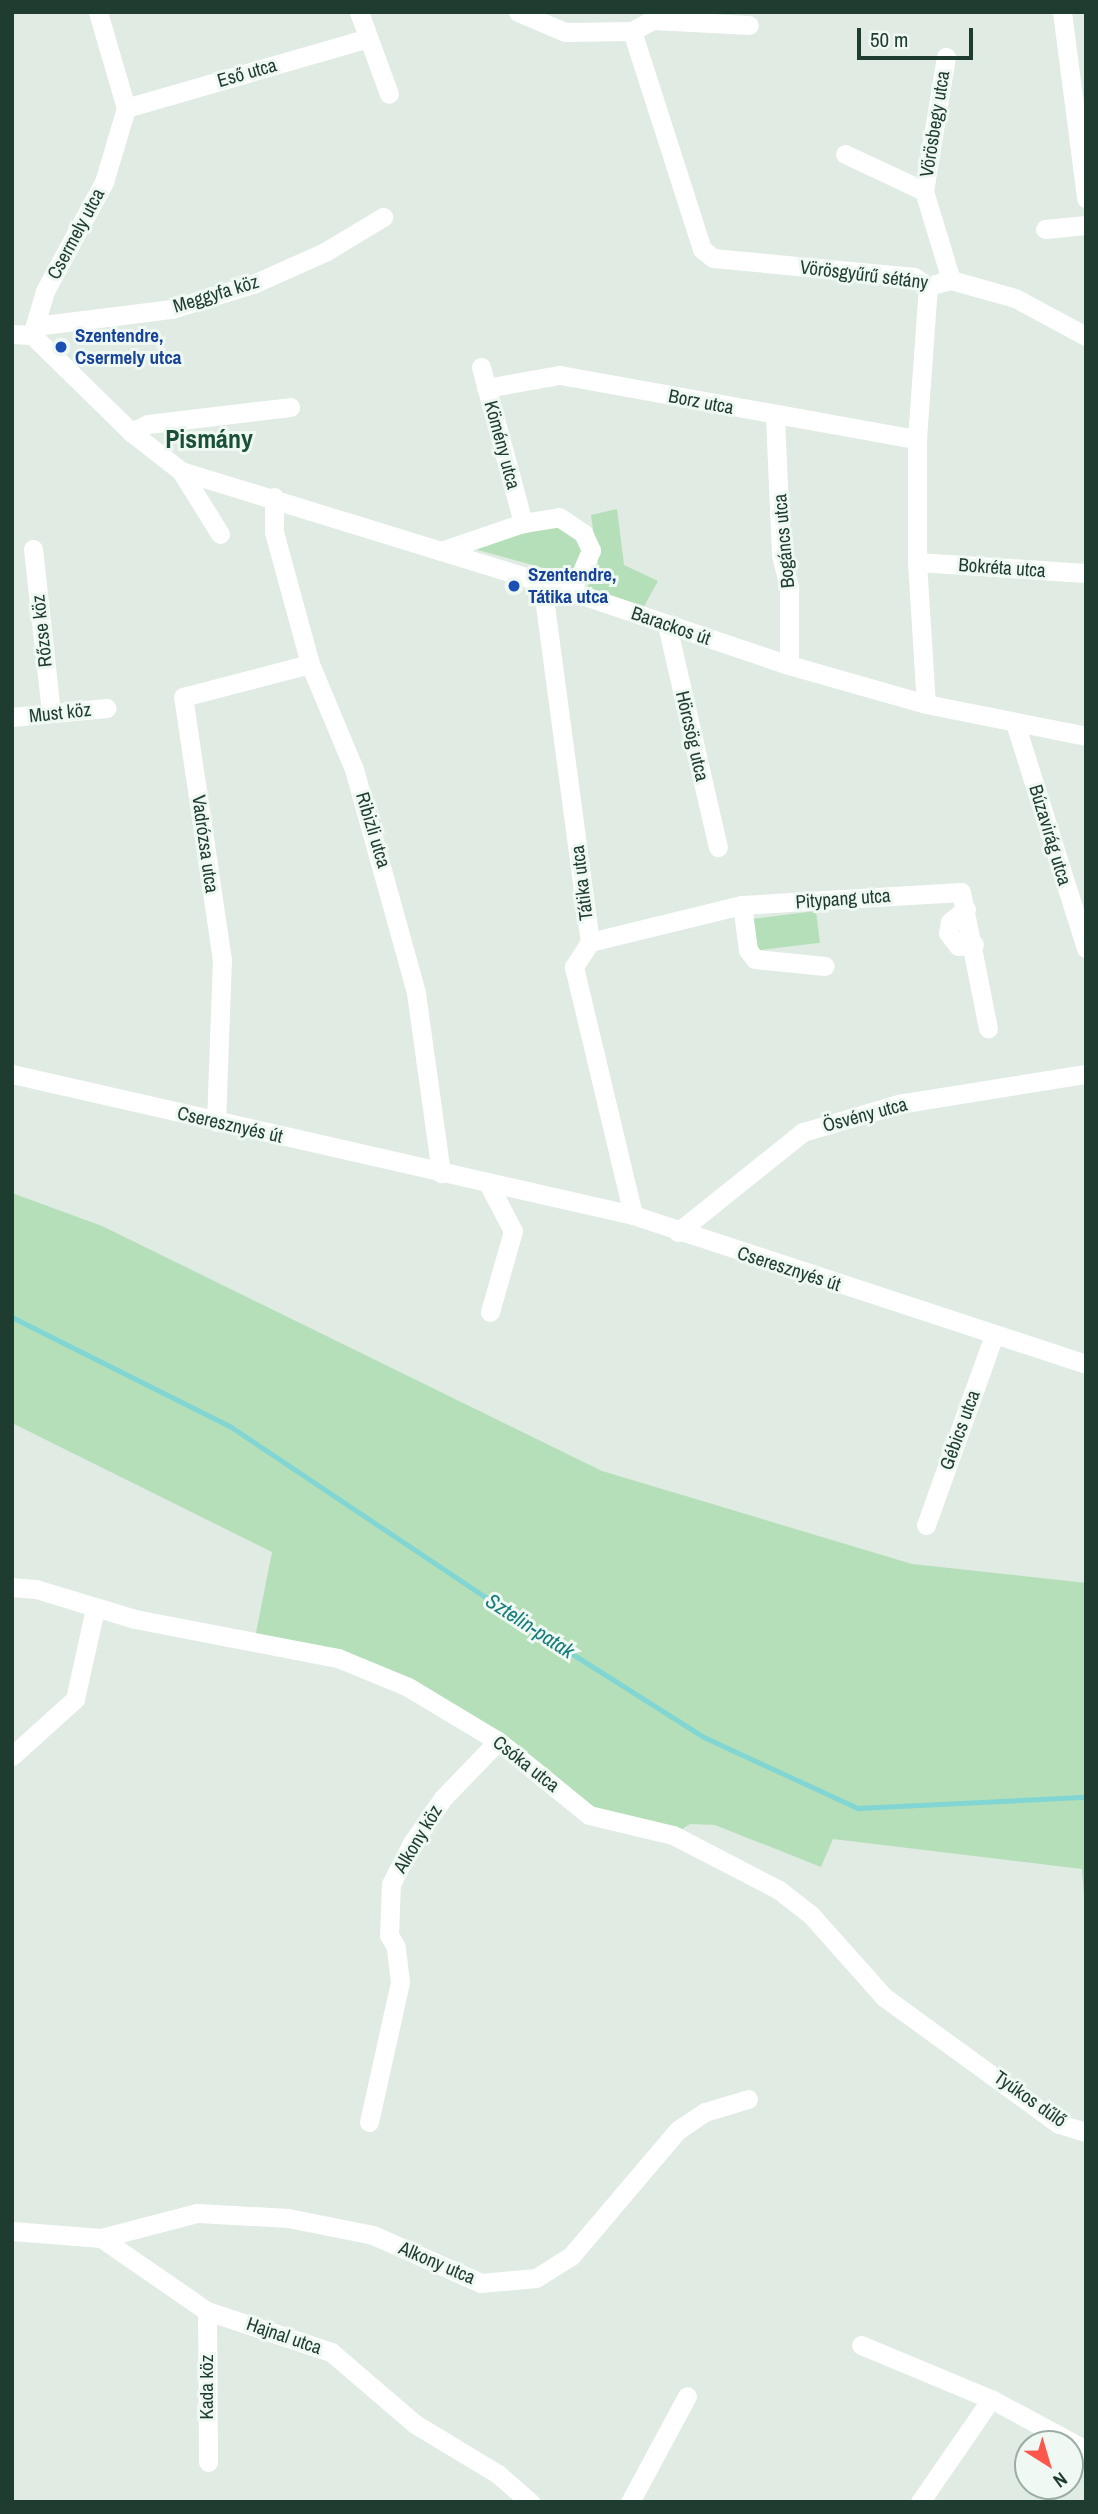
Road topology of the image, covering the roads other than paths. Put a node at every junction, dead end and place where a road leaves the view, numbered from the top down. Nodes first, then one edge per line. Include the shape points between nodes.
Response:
1 (98, 12) edge
2 (359, 12) edge
3 (518, 12) edge
4 (1062, 12) edge
5 (669, 16) edge
6 (749, 25) dead end
7 (632, 31) junction
8 (368, 38) junction
9 (946, 57) dead end
10 (389, 94) dead end
11 (127, 108) junction
12 (845, 154) dead end
13 (924, 191) junction
14 (1086, 198) edge
15 (383, 217) dead end
16 (1086, 225) edge
17 (1045, 229) dead end
18 (951, 280) junction
19 (928, 286) junction
20 (26, 332) edge
21 (1086, 336) edge
22 (481, 367) dead end
23 (486, 388) junction
24 (290, 407) dead end
25 (775, 417) junction
26 (131, 432) junction
27 (917, 439) junction
28 (181, 471) junction
29 (274, 497) junction
30 (523, 523) junction
31 (220, 534) dead end
32 (33, 548) dead end
33 (441, 551) junction
34 (917, 562) junction
35 (1086, 573) edge
36 (550, 585) junction
37 (667, 625) junction
38 (310, 664) junction
39 (789, 665) junction
40 (926, 704) junction
41 (107, 708) dead end
42 (51, 713) junction
43 (12, 717) edge
44 (1016, 723) junction
45 (1086, 736) edge
46 (718, 847) dead end
47 (743, 905) junction
48 (590, 942) junction
49 (1086, 948) edge
50 (825, 966) dead end
51 (988, 1028) dead end
52 (12, 1074) edge
53 (1086, 1074) edge
54 (216, 1122) junction
55 (441, 1173) junction
56 (489, 1185) junction
57 (633, 1215) junction
58 (678, 1232) junction
59 (490, 1312) dead end
60 (994, 1335) junction
61 (1086, 1364) edge
62 (926, 1525) dead end
63 (12, 1587) edge
64 (95, 1609) junction
65 (498, 1741) junction
66 (12, 1756) edge
67 (978, 2061) joint
68 (748, 2099) dead end
69 (369, 2122) dead end
70 (1086, 2132) edge
71 (12, 2231) edge
72 (101, 2238) junction
73 (207, 2311) junction
74 (861, 2345) dead end
75 (687, 2396) dead end
76 (991, 2399) junction
77 (1086, 2450) edge
78 (208, 2462) dead end
79 (530, 2502) edge
80 (630, 2502) edge
81 (920, 2502) edge

1 - 11 street
2 - 8 street
3 - 7 street via 565,32
4 - 14 street
5 - 6 street
5 - 7 street
7 - 19 street, Vörösgyűrű sétány via 702,249 713,258 914,277
8 - 10 street
8 - 11 street, Eső utca
9 - 13 street, Vörösbegy utca
11 - 20 street, Csermely utca via 104,182
12 - 13 street, Vörösbegy utca
13 - 18 street, Vörösbegy utca
15 - 20 street, Meggyfa köz via 325,251 253,284 147,313
16 - 17 street
18 - 19 street, Vörösgyűrű sétány
18 - 21 street, Vörösgyűrű sétány via 1015,298
19 - 27 street
20 - 26 street, Barackos út
22 - 23 street, Kömény utca
23 - 25 street, Borz utca via 560,375
23 - 30 street, Kömény utca
24 - 26 street via 148,424
25 - 27 street, Borz utca
25 - 39 street, Bogáncs utca via 781,555 789,588
26 - 28 street, Barackos út
27 - 34 street
28 - 29 street, Barackos út
28 - 31 street, Barackos út
29 - 33 street, Barackos út
29 - 38 street, Ribizli utca via 274,532
30 - 33 street
30 - 36 street via 559,517 576,526 588,541 587,568 580,576
32 - 42 street, Rőzse köz
33 - 36 street, Barackos út
34 - 35 street, Bokréta utca
34 - 40 street
36 - 37 street, Barackos út
36 - 48 street, Tátika utca
37 - 39 street, Barackos út
37 - 46 street, Hörcsög utca
38 - 54 street, Vadrózsa utca via 183,697 222,960
38 - 55 street, Ribizli utca via 354,769 385,871 416,993
39 - 40 street, Barackos út
40 - 44 street, Barackos út
41 - 42 street, Must köz
42 - 43 street, Must köz
44 - 45 street, Barackos út
44 - 49 street, Búzavirág utca
47 - 48 street, Pitypang utca
47 - 50 street via 748,950 755,959
47 - 51 street, Pitypang utca via 964,894
48 - 57 street, Tátika utca via 573,967
52 - 54 street, Cseresznyés út
53 - 58 street, Ösvény utca via 898,1104 803,1132
54 - 55 street, Cseresznyés út
55 - 56 street, Cseresznyés út
56 - 57 street, Cseresznyés út
56 - 59 street via 513,1231
57 - 58 street, Cseresznyés út
58 - 60 street, Cseresznyés út
60 - 61 street, Cseresznyés út
60 - 62 street, Gébics utca
63 - 64 street, Csóka utca via 36,1589
64 - 65 street, Csóka utca via 338,1658 408,1687
64 - 66 street via 75,1699
65 - 67 street, Csóka utca via 589,1815 673,1835 779,1891 811,1914 884,1997
65 - 69 street, Alkony köz via 443,1798 391,1884 389,1935 396,1947 400,1982
67 - 70 street, Tyúkos dűlő via 1059,2124
68 - 72 street, Alkony utca via 705,2112 678,2130 571,2256 536,2278 481,2283 373,2235 288,2218 197,2213
71 - 72 street
72 - 73 street, Hajnal utca
73 - 78 street, Kada köz
73 - 79 street, Hajnal utca via 331,2352 415,2424 498,2474
74 - 76 street
75 - 80 street
76 - 77 street
76 - 81 street

